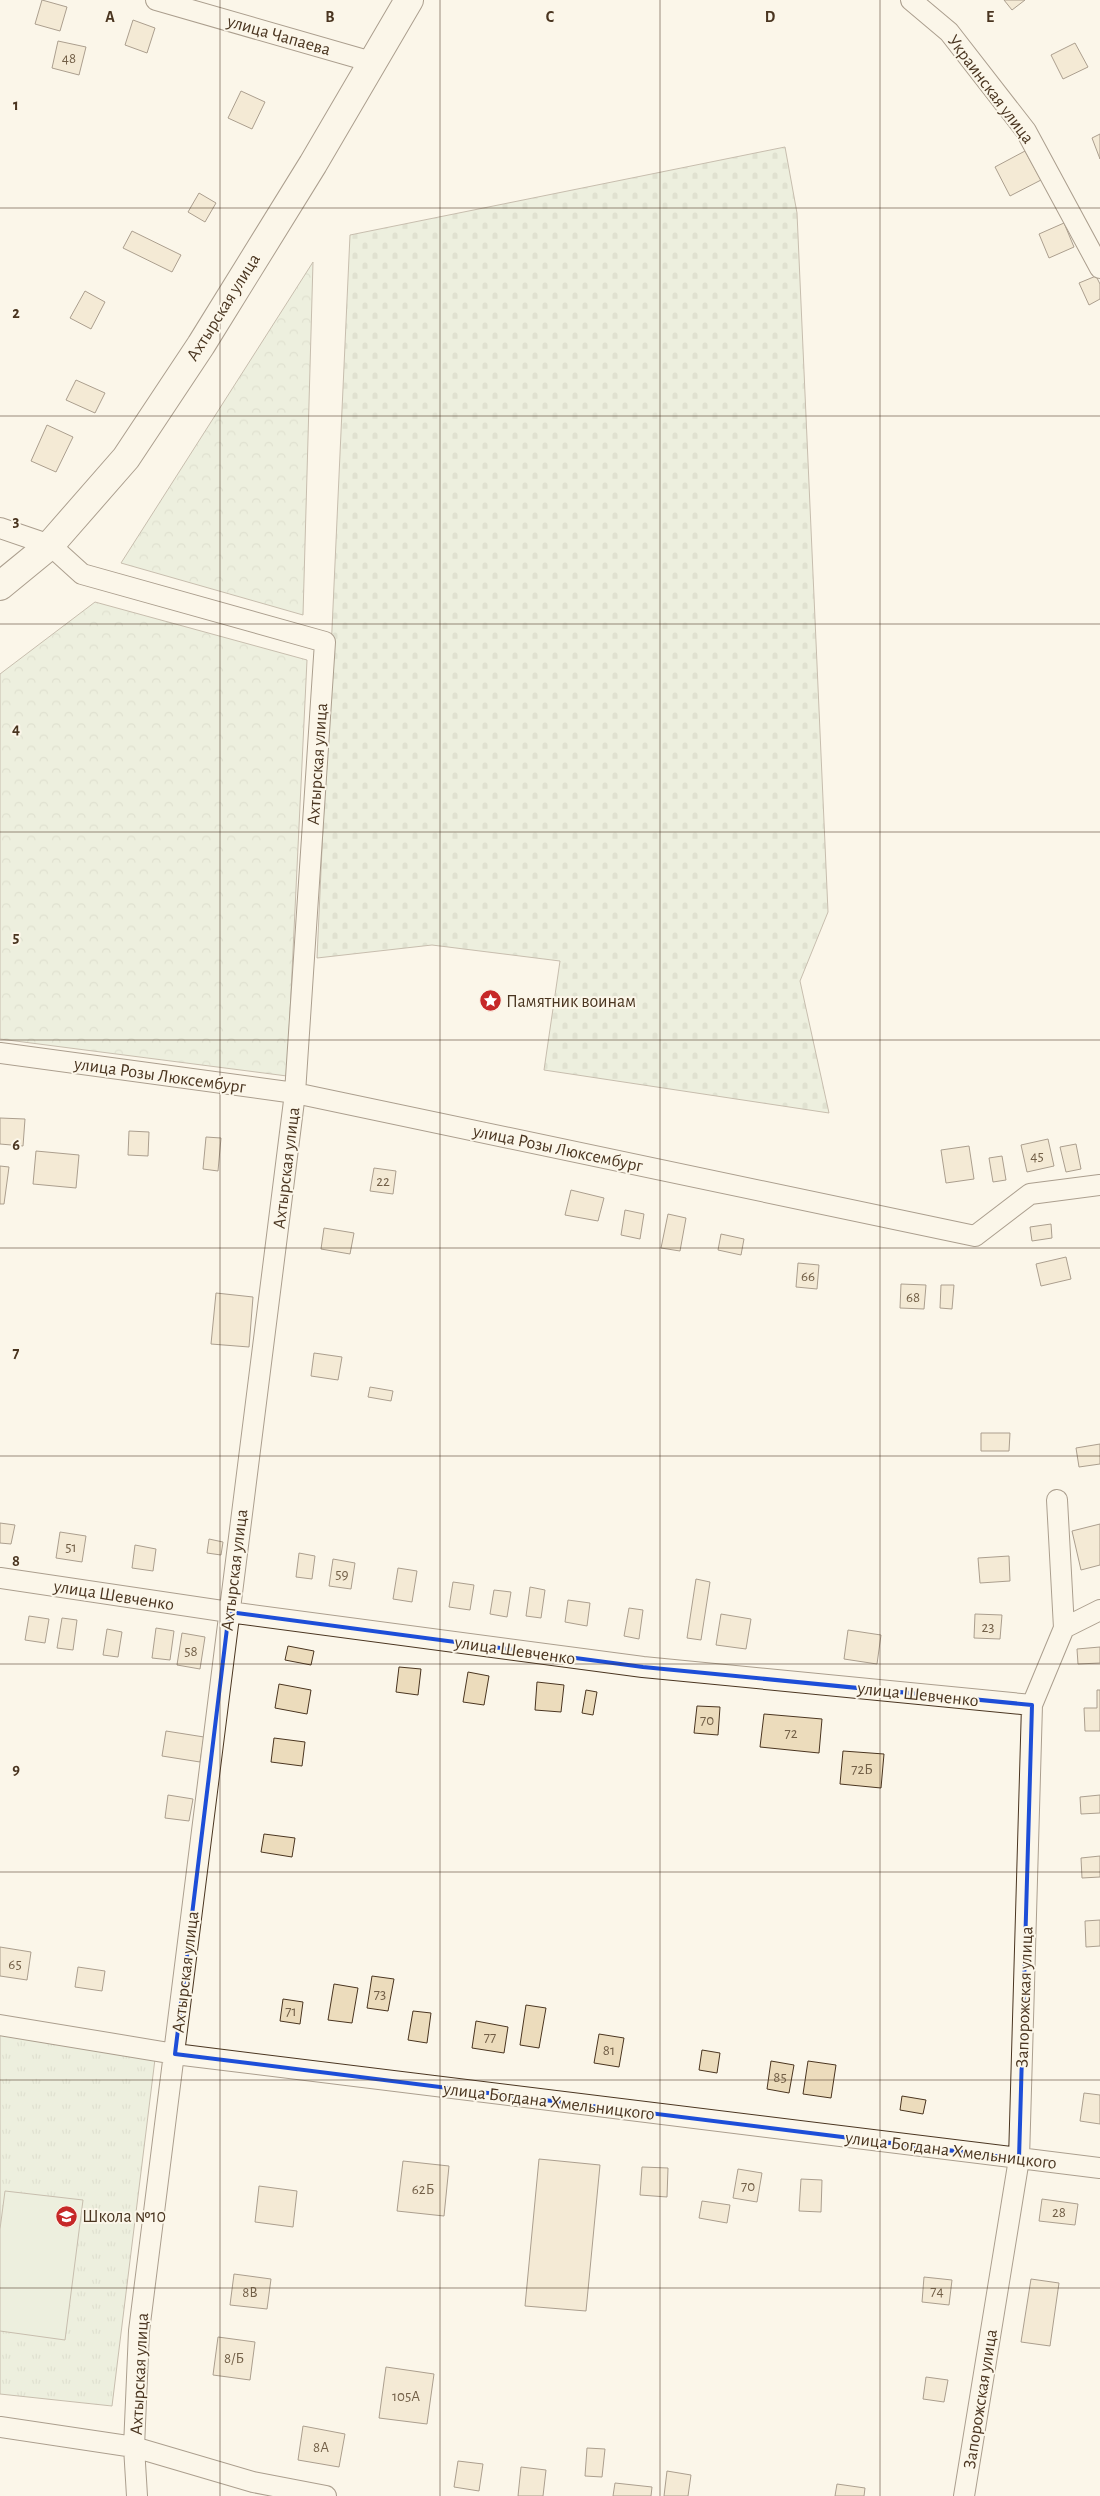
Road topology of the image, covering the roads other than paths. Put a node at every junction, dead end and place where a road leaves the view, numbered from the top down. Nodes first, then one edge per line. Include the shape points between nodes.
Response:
1 (156, 0) edge
2 (410, 0) edge
3 (910, 0) edge
4 (372, 62) junction
5 (1100, 268) edge
6 (0, 528) edge
7 (50, 545) junction
8 (0, 586) edge
9 (0, 1053) edge
10 (296, 1093) junction
11 (1100, 1185) edge
12 (1058, 1500) dead end
13 (0, 1578) edge
14 (1100, 1610) edge
15 (229, 1612) junction
16 (1064, 1628) junction
17 (1032, 1705) junction
18 (0, 2026) edge
19 (175, 2054) junction
20 (1019, 2159) junction
21 (1100, 2168) edge
22 (0, 2428) edge
23 (134, 2447) junction
24 (137, 2496) edge
25 (326, 2496) edge
26 (964, 2496) edge

1 - 4 street, улица Чапаева
2 - 4 highway, Ахтырская улица
3 - 5 street, Украинская улица via 949,32 1026,131
4 - 7 highway, Ахтырская улица via 313,164 131,450
6 - 7 street
7 - 8 highway, Ахтырская улица
7 - 10 street, Ахтырская улица via 82,574 325,642
9 - 10 street, улица Розы Люксембург
10 - 11 street, улица Розы Люксембург via 975,1236 1030,1194
10 - 15 street, Ахтырская улица
12 - 16 street, Запорожская улица
13 - 15 street, улица Шевченко
14 - 16 street
15 - 17 street, улица Шевченко via 642,1667
15 - 19 street, Ахтырская улица
16 - 17 street, Запорожская улица
17 - 20 street, Запорожская улица
18 - 19 street, улица Богдана Хмельницкого
19 - 20 street, улица Богдана Хмельницкого
19 - 23 street, Ахтырская улица via 139,2331
20 - 21 street, улица Богдана Хмельницкого
20 - 26 street, Запорожская улица
22 - 23 street
23 - 24 street, Ахтырская улица
23 - 25 street via 254,2482

